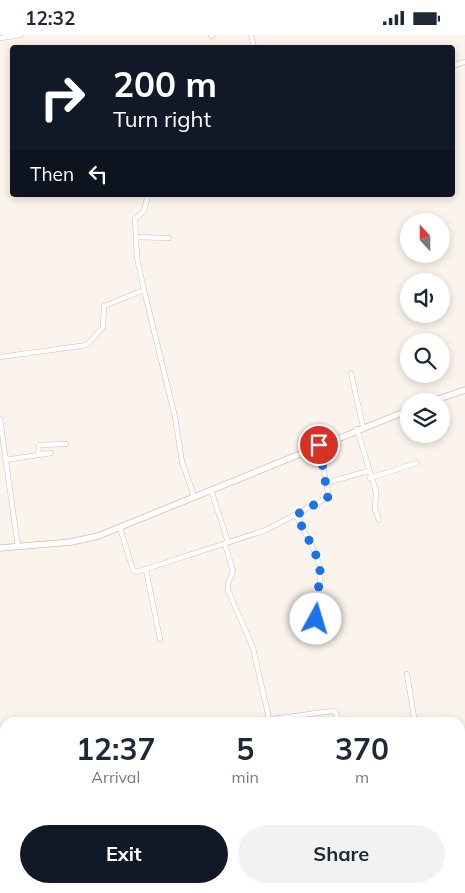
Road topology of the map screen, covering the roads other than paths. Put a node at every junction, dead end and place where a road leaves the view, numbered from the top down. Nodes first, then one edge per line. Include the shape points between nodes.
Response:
1 (21, 35) edge
2 (0, 38) edge
3 (148, 197) edge
4 (136, 237) junction
5 (169, 237) dead end
6 (144, 290) junction
7 (0, 357) edge
8 (351, 373) dead end
9 (465, 390) edge
10 (450, 395) edge
11 (400, 413) edge
12 (0, 419) edge
13 (360, 428) junction
14 (1, 439) edge
15 (66, 444) dead end
16 (319, 445) junction
17 (52, 453) dead end
18 (38, 455) junction
19 (6, 461) junction
20 (0, 462) edge
21 (417, 463) dead end
22 (368, 471) junction
23 (370, 478) junction
24 (326, 483) junction
25 (211, 490) junction
26 (194, 496) junction
27 (296, 515) junction
28 (379, 520) dead end
29 (120, 528) junction
30 (227, 543) junction
31 (18, 547) junction
32 (0, 548) edge
33 (146, 570) junction
34 (316, 619) dead end
35 (160, 639) dead end
36 (408, 674) dead end
37 (269, 717) edge
38 (295, 717) edge
39 (337, 717) edge
40 (414, 717) edge

1 - 2 street
3 - 4 street via 144,211 135,219
4 - 5 street
4 - 6 street
6 - 7 street via 104,306 103,327 86,345
6 - 26 street via 175,417 182,462
8 - 13 street
9 - 10 main road
11 - 13 main road
12 - 14 street
13 - 16 main road
13 - 22 street
14 - 19 street
15 - 18 street via 39,445
16 - 24 street
16 - 25 main road
17 - 18 street
18 - 19 street
19 - 20 street
19 - 31 street
21 - 23 street
22 - 23 street
22 - 24 street
23 - 28 street via 376,492 375,509
24 - 27 street via 328,497
25 - 26 main road
25 - 30 street
26 - 29 main road
27 - 30 street via 266,531
27 - 34 street via 315,552 320,570
29 - 31 main road via 82,541
29 - 33 street via 134,570
30 - 33 street
30 - 37 street via 233,571 228,590 253,648
31 - 32 main road
33 - 35 street
36 - 40 street
38 - 39 street via 332,711

